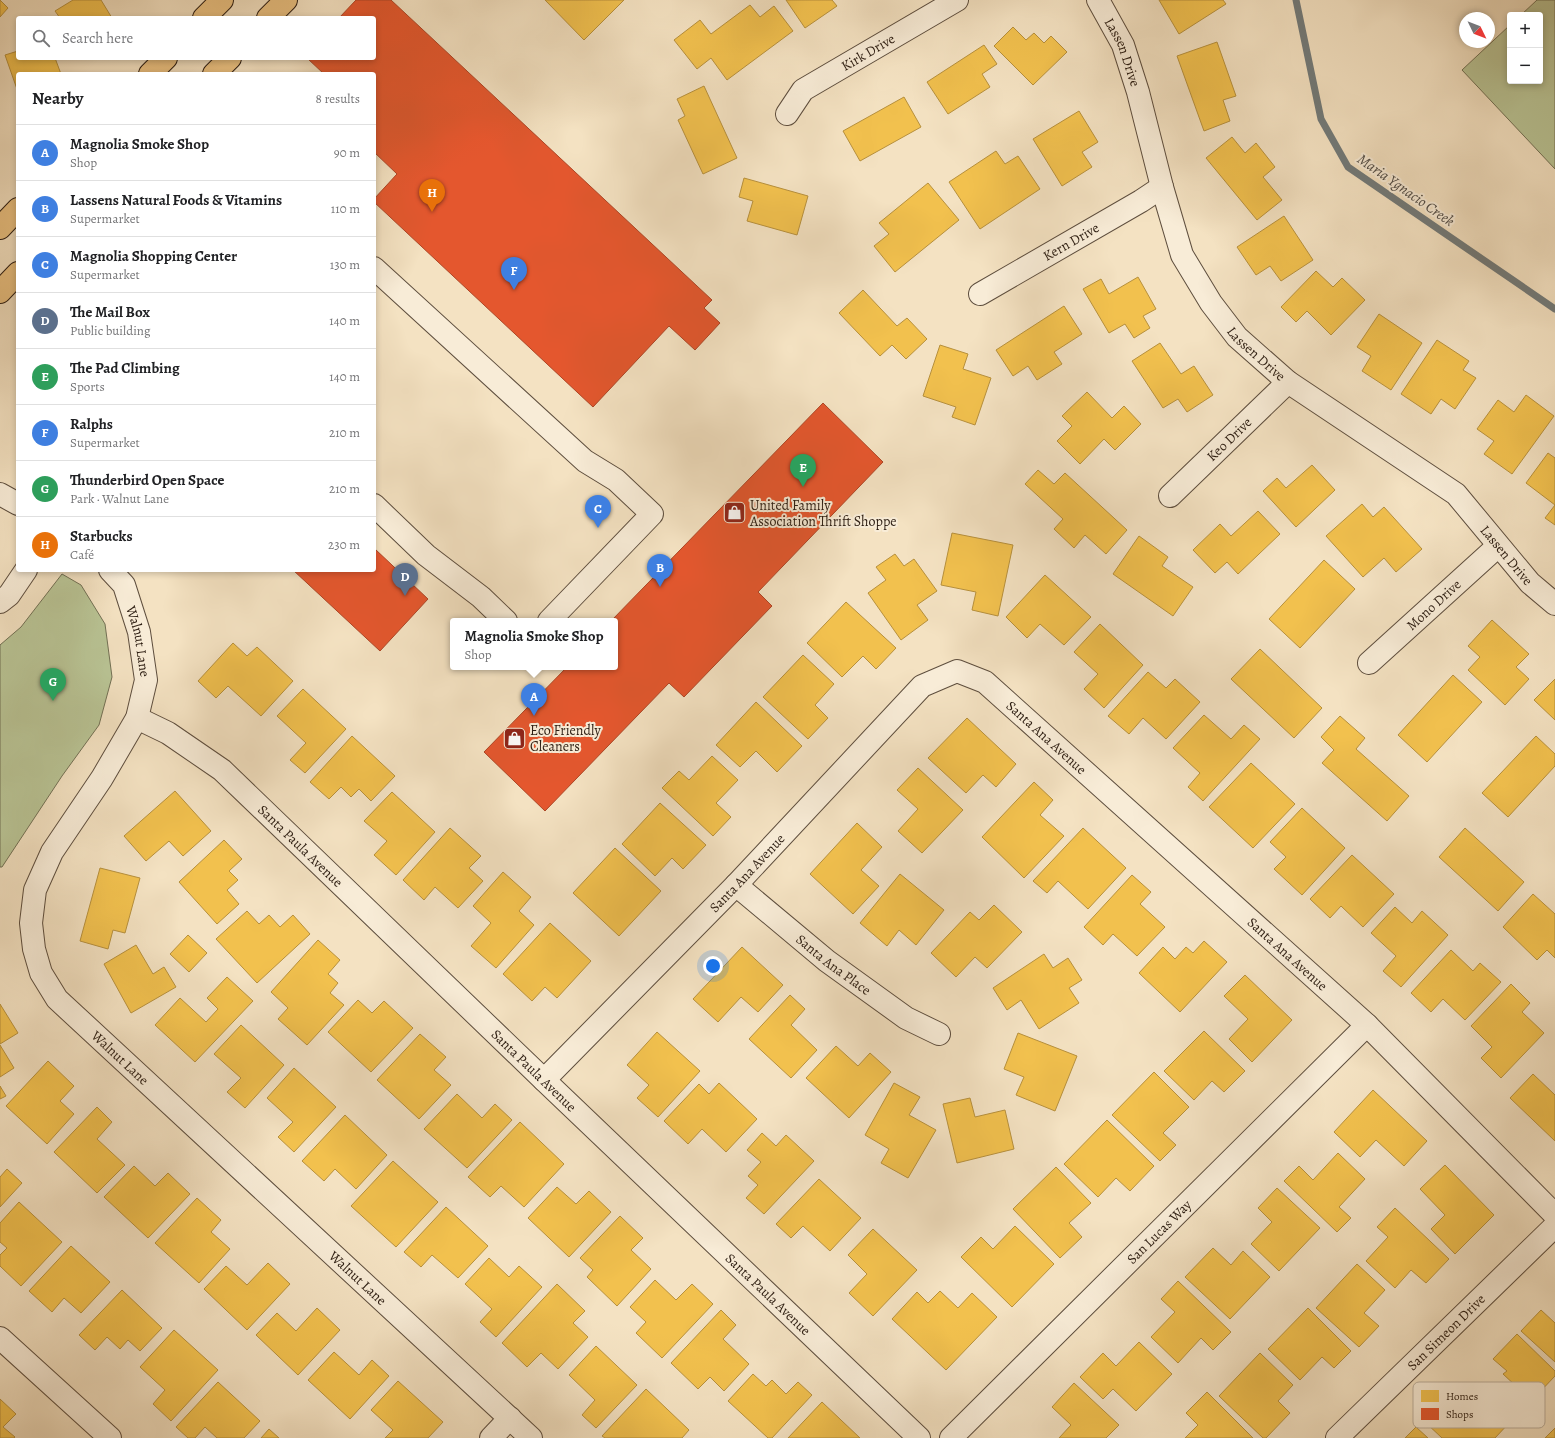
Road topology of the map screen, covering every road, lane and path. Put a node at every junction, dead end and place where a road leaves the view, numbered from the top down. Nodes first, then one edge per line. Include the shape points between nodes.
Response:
1 (222, 0) edge
2 (286, 0) edge
3 (957, 0) edge
4 (1098, 0) edge
5 (206, 16) edge
6 (270, 16) edge
7 (164, 60) edge
8 (228, 60) edge
9 (152, 72) edge
10 (216, 72) edge
11 (787, 114) dead end
12 (1162, 187) junction
13 (16, 211) edge
14 (0, 228) edge
15 (376, 270) edge
16 (16, 276) edge
17 (0, 292) edge
18 (980, 294) dead end
19 (1288, 382) junction
20 (0, 494) edge
21 (1170, 496) dead end
22 (16, 503) edge
23 (376, 508) edge
24 (1498, 546) junction
25 (25, 572) edge
26 (112, 572) edge
27 (0, 602) edge
28 (1555, 604) edge
29 (503, 618) edge
30 (552, 618) edge
31 (1369, 663) dead end
32 (138, 718) junction
33 (736, 885) junction
34 (1367, 1025) junction
35 (939, 1034) dead end
36 (544, 1080) junction
37 (1555, 1215) edge
38 (1555, 1226) edge
39 (0, 1338) edge
40 (510, 1418) junction
41 (110, 1438) edge
42 (491, 1438) edge
43 (531, 1438) edge
44 (919, 1438) edge
45 (951, 1438) edge
46 (1337, 1438) edge

1 - 5 main road
2 - 6 main road
3 - 11 street, Kirk Drive via 803,90
4 - 12 street, Lassen Drive via 1123,45 1138,92
7 - 9 main road
8 - 10 main road
12 - 18 street, Kern Drive via 1141,202
12 - 19 street, Lassen Drive via 1182,255 1211,303 1237,337
13 - 14 main road
15 - 30 street via 585,461 616,480 652,514
16 - 17 main road
19 - 21 street, Keo Drive
19 - 24 street, Lassen Drive via 1456,494
20 - 22 street
23 - 29 street via 426,555 481,597
24 - 28 street, Lassen Drive via 1530,583
24 - 31 street, Mono Drive
25 - 27 street via 9,595
26 - 32 street, Walnut Lane via 124,584 139,632 146,680
32 - 36 street, Santa Paula Avenue via 168,733 222,770
32 - 40 street, Walnut Lane via 102,778 52,852 35,890 31,923 34,949 41,973 57,999
33 - 34 street, Santa Ana Avenue via 922,686 957,671 985,682
33 - 35 street, Santa Ana Place via 827,961 906,1018
33 - 36 street, Santa Ana Avenue
34 - 37 street, Santa Ana Avenue
34 - 45 street, San Lucas Way
36 - 44 street, Santa Paula Avenue
38 - 46 street, San Simeon Drive
39 - 41 street
40 - 42 street
40 - 43 street, Walnut Lane

